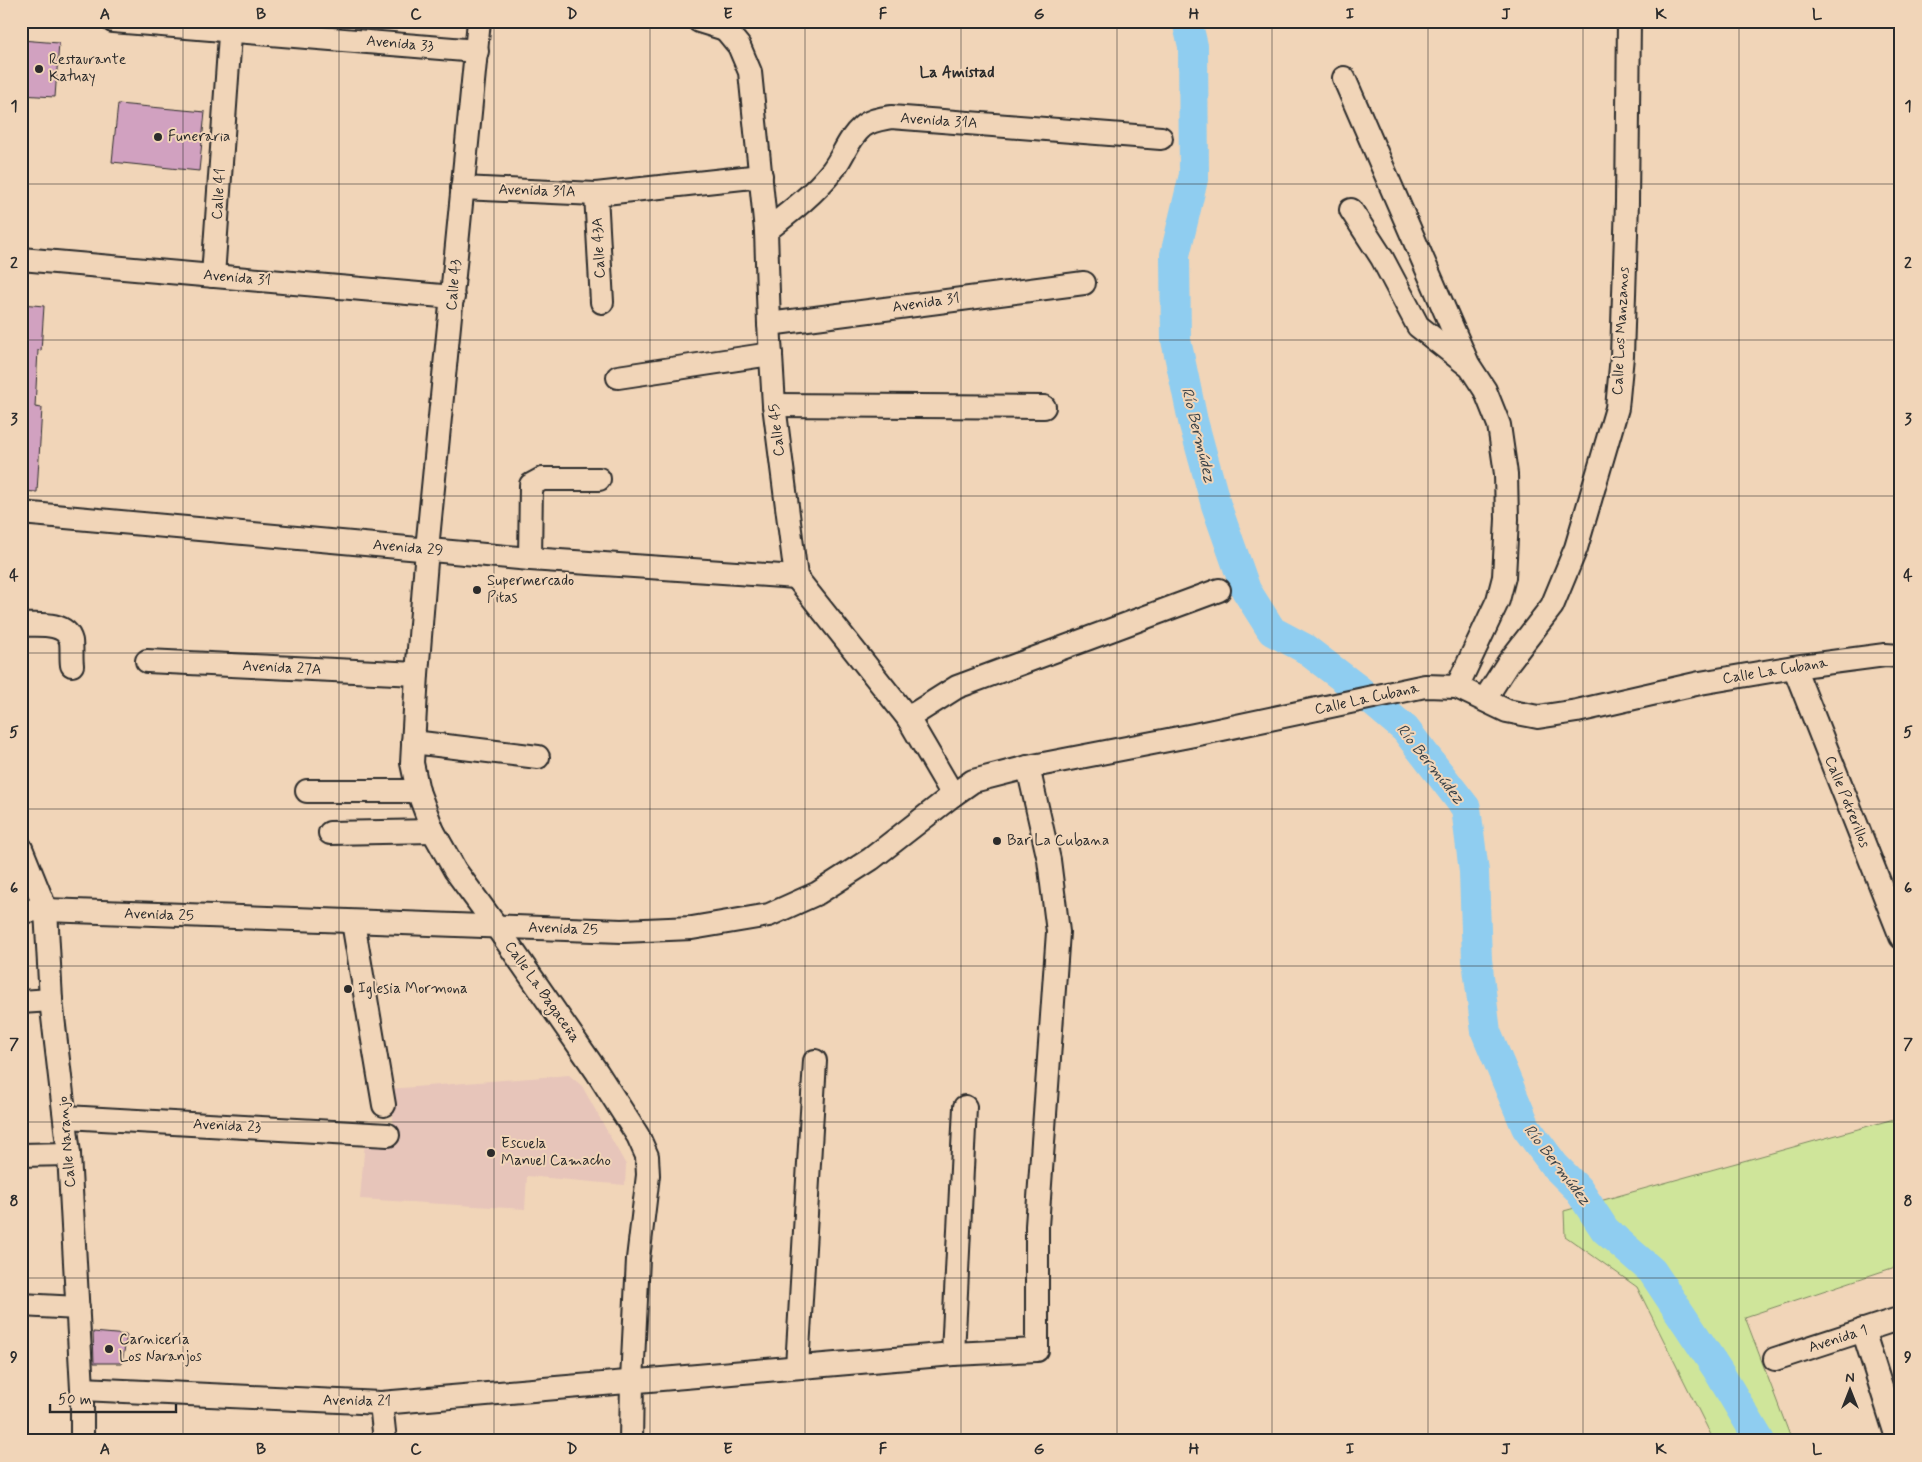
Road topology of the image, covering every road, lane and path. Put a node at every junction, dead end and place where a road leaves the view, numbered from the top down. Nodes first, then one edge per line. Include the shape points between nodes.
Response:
1 (113, 21) edge
2 (479, 21) edge
3 (699, 21) edge
4 (1629, 21) edge
5 (726, 25) edge
6 (231, 26) edge
7 (477, 51) junction
8 (1344, 78) dead end
9 (1161, 138) dead end
10 (761, 176) junction
11 (462, 188) junction
12 (596, 194) junction
13 (1351, 210) dead end
14 (766, 231) junction
15 (21, 259) edge
16 (213, 276) junction
17 (1084, 282) dead end
18 (453, 297) junction
19 (602, 302) dead end
20 (769, 324) junction
21 (771, 354) junction
22 (1470, 367) junction
23 (618, 377) dead end
24 (774, 405) junction
25 (1044, 407) dead end
26 (599, 479) dead end
27 (21, 513) edge
28 (427, 549) junction
29 (530, 558) junction
30 (796, 577) junction
31 (1219, 590) dead end
32 (21, 624) edge
33 (1901, 656) edge
34 (147, 661) dead end
35 (72, 665) dead end
36 (1794, 667) junction
37 (416, 674) junction
38 (1457, 687) junction
39 (1485, 699) junction
40 (908, 718) junction
41 (413, 742) junction
42 (538, 757) dead end
43 (1028, 767) junction
44 (307, 791) dead end
45 (418, 791) junction
46 (953, 795) junction
47 (433, 831) junction
48 (330, 833) dead end
49 (21, 848) edge
50 (46, 910) junction
51 (21, 911) edge
52 (354, 922) junction
53 (496, 926) junction
54 (1901, 937) edge
55 (51, 1000) junction
56 (21, 1002) edge
57 (815, 1061) dead end
58 (384, 1105) dead end
59 (964, 1108) dead end
60 (66, 1117) junction
61 (388, 1134) dead end
62 (69, 1154) junction
63 (21, 1155) edge
64 (21, 1305) edge
65 (78, 1308) junction
66 (1901, 1318) edge
67 (1864, 1330) junction
68 (953, 1354) junction
69 (1775, 1359) dead end
70 (797, 1367) junction
71 (632, 1381) junction
72 (82, 1389) junction
73 (381, 1403) junction
74 (82, 1441) edge
75 (384, 1441) edge
76 (631, 1441) edge
77 (1898, 1441) edge

1 - 6 street, Avenida 33
2 - 7 street, Calle 43
3 - 5 street
4 - 39 street, Calle Los Manzanos via 1627,202 1617,408 1576,548 1552,606
5 - 10 street, Calle 45 via 750,72
6 - 7 street, Avenida 33
6 - 16 street, Calle 41
7 - 11 street, Calle 43
8 - 22 street
9 - 14 street, Avenida 31A via 901,118 875,120 862,126 832,171 797,207
10 - 12 street, Avenida 31A
10 - 14 street, Calle 45
11 - 12 street, Avenida 31A
11 - 18 street, Calle 43
12 - 19 street, Calle 43A
13 - 22 street via 1382,258 1418,326
14 - 20 street, Calle 45
15 - 16 street, Avenida 31
16 - 18 street, Avenida 31
17 - 20 street, Avenida 31
18 - 28 street, Calle 43
20 - 21 street, Calle 45
21 - 23 street
21 - 24 street, Calle 45
22 - 38 street via 1499,425 1508,519 1504,577 1498,600
24 - 25 street
24 - 30 street, Calle 45
26 - 29 street via 542,479 531,485
27 - 28 street, Avenida 29
28 - 29 street, Avenida 29
28 - 37 street, Calle La Bagaceña
29 - 30 street, Avenida 29
30 - 40 street
31 - 40 street via 957,687
32 - 35 street via 54,626 66,631
33 - 36 street, Calle La Cubana via 1885,655
34 - 37 street, Avenida 27A
36 - 39 street, Calle La Cubana via 1700,683 1577,712 1538,717 1508,711
36 - 54 street, Calle Potrerillos
37 - 41 street, Calle La Bagaceña
38 - 39 street, Calle La Cubana
38 - 43 street, Calle La Cubana via 1425,686
40 - 46 street
41 - 42 street
41 - 45 street, Calle La Bagaceña via 412,762
43 - 46 street, Calle La Cubana via 973,781
43 - 68 street, Avenida 21 via 1049,860 1058,932 1037,1226 1037,1350
44 - 45 street
45 - 47 street, Calle La Bagaceña
46 - 53 street, Avenida 25 via 871,859 818,893 769,916 684,929 622,931
47 - 48 street
47 - 53 street, Calle La Bagaceña via 455,870
49 - 50 street, Calle Naranjo
50 - 51 street, Avenida 25
50 - 52 street, Avenida 25
50 - 55 street, Calle Naranjo
52 - 53 street, Avenida 25
52 - 58 street
53 - 71 street, Calle La Bagaceña via 612,1096 647,1156
55 - 56 street
55 - 60 street, Calle Naranjo
57 - 70 street
59 - 68 street
60 - 61 street, Avenida 23
60 - 62 street, Calle Naranjo
62 - 63 street
62 - 65 street, Calle Naranjo
64 - 65 street
65 - 72 street, Calle Naranjo
66 - 67 street, Avenida 1
67 - 69 street, Avenida 1
67 - 77 street
68 - 70 street, Avenida 21
70 - 71 street, Avenida 21
71 - 73 street, Avenida 21
71 - 76 street, Calle La Bagaceña
72 - 73 street, Avenida 21
72 - 74 street, Calle Naranjo
73 - 75 street

